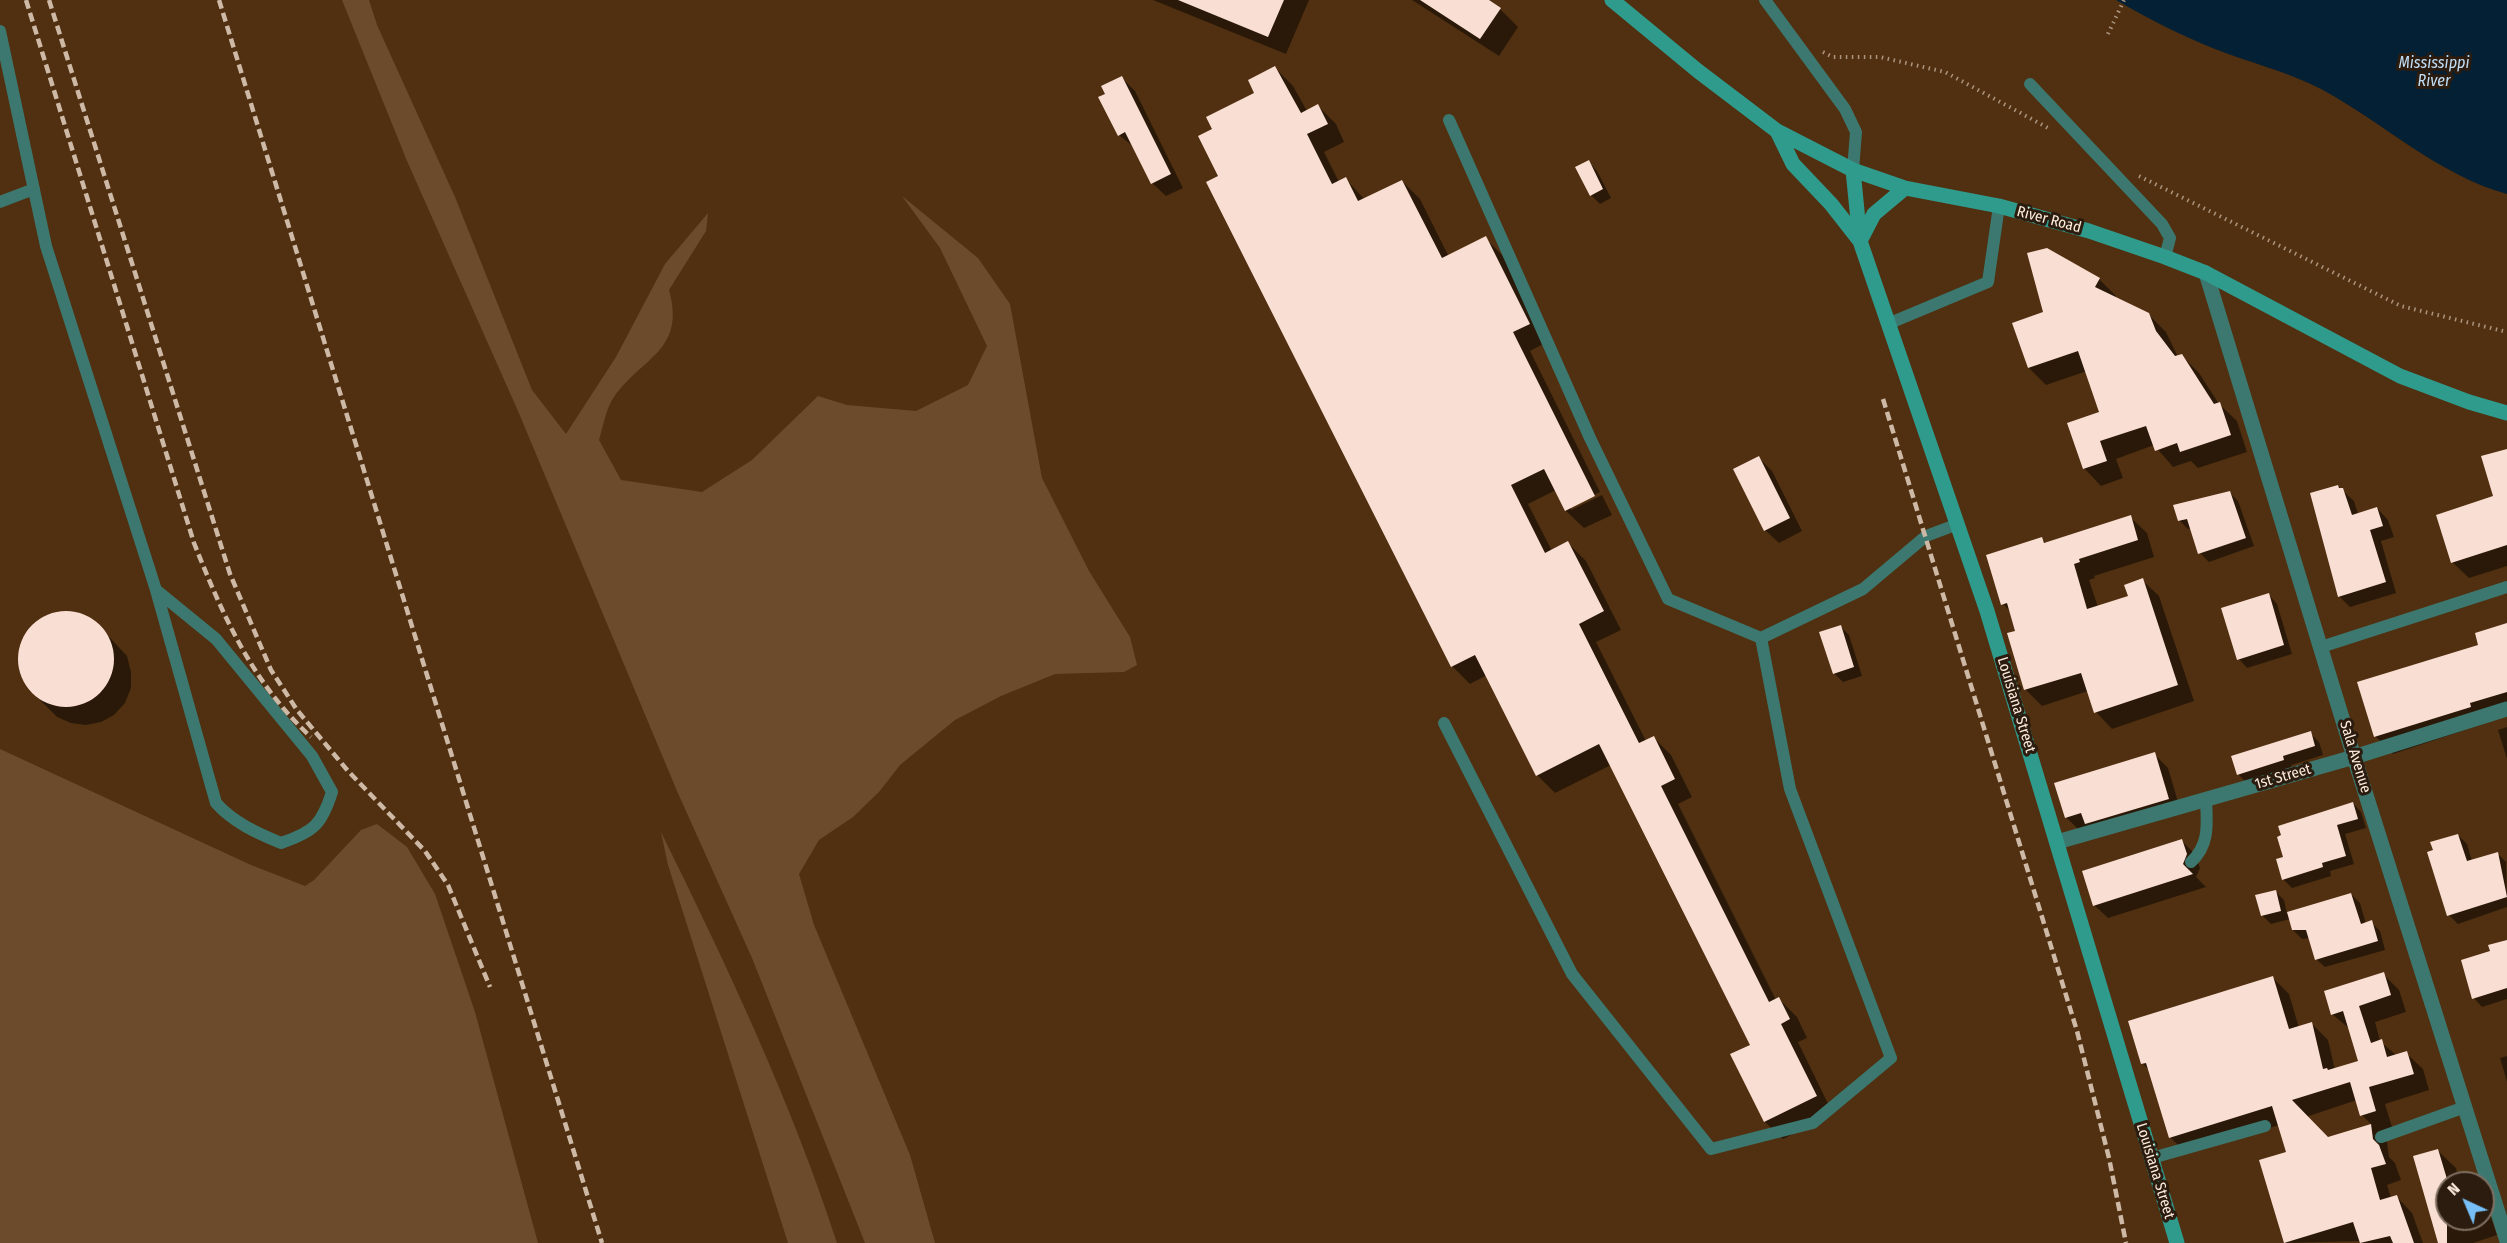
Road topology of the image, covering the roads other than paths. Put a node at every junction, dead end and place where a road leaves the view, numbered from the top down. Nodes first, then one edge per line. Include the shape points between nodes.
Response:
1 (1612, 0) edge
2 (1765, 0) edge
3 (0, 31) edge
4 (2030, 84) dead end
5 (1449, 120) dead end
6 (1777, 131) junction
7 (1852, 170) junction
8 (1905, 188) junction
9 (34, 189) junction
10 (0, 202) edge
11 (1999, 206) junction
12 (1860, 241) junction
13 (2165, 257) junction
14 (2206, 273) junction
15 (1890, 323) junction
16 (2507, 413) edge
17 (1958, 524) junction
18 (2507, 587) edge
19 (156, 590) junction
20 (1761, 639) junction
21 (2321, 647) junction
22 (2507, 709) edge
23 (1444, 723) dead end
24 (2354, 757) junction
25 (2206, 800) junction
26 (2057, 843) junction
27 (2191, 862) dead end
28 (2465, 1107) junction
29 (2265, 1126) dead end
30 (2381, 1137) dead end
31 (2152, 1158) junction
32 (2507, 1241) edge
33 (2177, 1243) edge

1 - 6 main road, River Road
2 - 7 lane via 1845,109 1856,132
3 - 9 lane
4 - 13 lane via 2162,224 2170,238
5 - 20 lane via 1590,438 1668,599
6 - 7 main road, River Road
6 - 12 main road via 1793,164
7 - 8 main road, River Road
7 - 12 main road, Louisiana Street
8 - 11 main road, River Road
8 - 12 main road via 1874,214
9 - 10 lane
9 - 19 lane via 46,246
11 - 13 main road, River Road
11 - 15 lane via 1988,282
12 - 15 main road, Louisiana Street
13 - 14 main road, River Road
14 - 16 main road, River Road via 2400,376
14 - 21 street, Sala Avenue
15 - 17 main road, Louisiana Street
17 - 20 lane via 1926,536 1863,590
17 - 26 main road, Louisiana Street
18 - 21 lane
19 - 19 lane via 216,803 250,830 281,843 301,837 324,818 332,792 312,756 216,639
20 - 23 lane via 1790,789 1891,1058 1814,1123 1711,1149 1572,974
21 - 24 street, Sala Avenue
22 - 24 street, 1st Street
24 - 25 street, 1st Street
24 - 28 street, Sala Avenue
25 - 26 street, 1st Street
25 - 27 lane via 2208,828 2203,848
26 - 31 main road, Louisiana Street
28 - 30 lane
28 - 32 street, Sala Avenue
29 - 31 lane
31 - 33 main road, Louisiana Street

